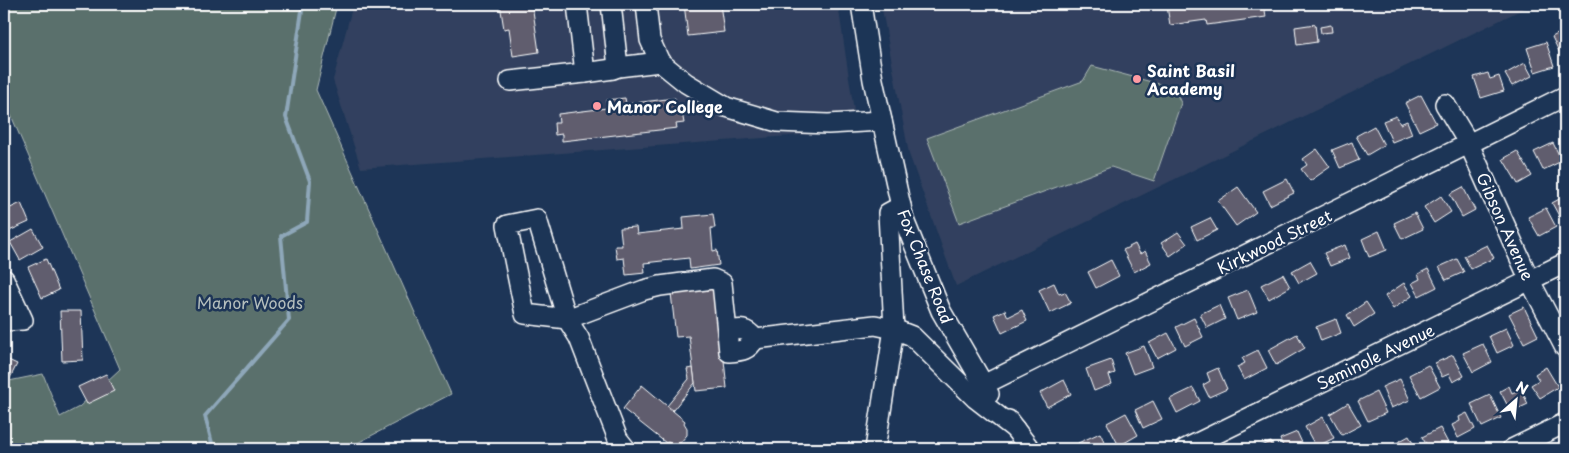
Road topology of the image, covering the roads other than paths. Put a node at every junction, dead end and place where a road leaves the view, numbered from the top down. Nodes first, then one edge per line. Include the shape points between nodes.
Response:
1 (577, 4) edge
2 (611, 4) edge
3 (646, 4) edge
4 (861, 4) edge
5 (660, 62) junction
6 (618, 67) junction
7 (585, 73) junction
8 (510, 81) dead end
9 (1565, 96) edge
10 (1445, 104) dead end
11 (882, 121) junction
12 (1469, 144) junction
13 (901, 206) junction
14 (1565, 263) edge
15 (4, 278) edge
16 (1530, 281) junction
17 (566, 319) junction
18 (4, 321) edge
19 (894, 329) junction
20 (1565, 348) edge
21 (983, 385) junction
22 (1565, 423) edge
23 (1015, 429) junction
24 (626, 449) edge
25 (875, 449) edge
26 (1030, 449) edge
27 (1185, 449) edge
28 (1512, 449) edge

1 - 7 street
2 - 6 street
3 - 5 street via 650,40
4 - 11 street, Fox Chase Road
5 - 6 street
5 - 11 street via 686,83 726,107 777,122
6 - 7 street
7 - 8 street
9 - 12 street, Kirkwood Street
10 - 12 street, Gibson Avenue
11 - 13 street, Fox Chase Road
12 - 16 street, Gibson Avenue
12 - 21 street, Kirkwood Street
13 - 19 street via 888,213
13 - 21 street, Fox Chase Road via 941,312
14 - 16 street, Seminole Avenue
15 - 18 street via 23,320
16 - 20 street, Gibson Avenue
16 - 27 street, Seminole Avenue
17 - 17 street via 536,219 507,225 526,314
17 - 19 street via 644,290 713,279 722,283 727,332 740,328 750,332 755,339 875,325
17 - 24 street via 579,338 618,439
19 - 23 street via 912,336 975,398
19 - 25 street
21 - 23 street, Fox Chase Road
22 - 28 street
23 - 26 street, Fox Chase Road

